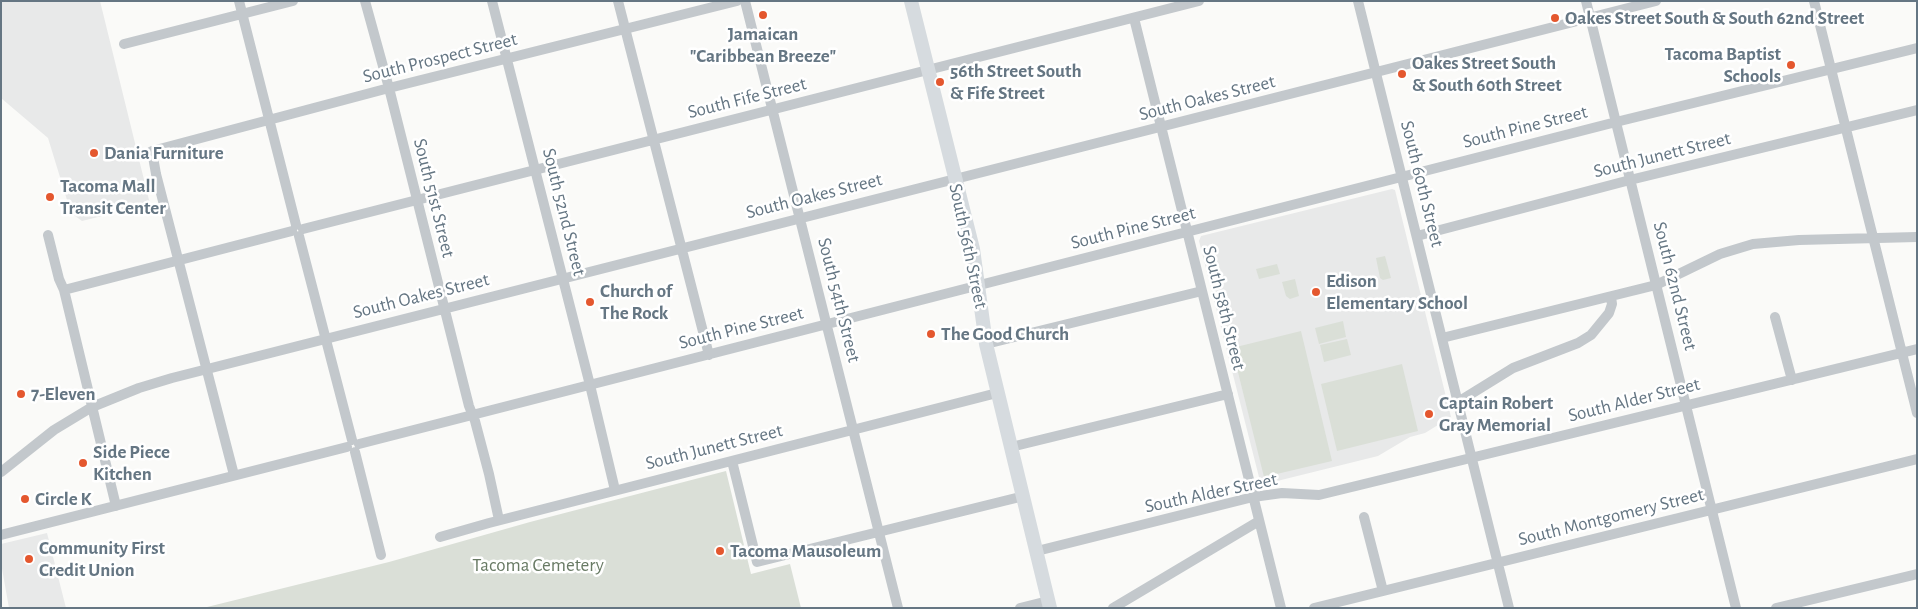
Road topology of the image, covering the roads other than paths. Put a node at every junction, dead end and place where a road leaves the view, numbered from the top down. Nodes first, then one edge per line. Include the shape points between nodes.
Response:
1 (239, 1) edge
2 (292, 1) edge
3 (365, 1) edge
4 (492, 1) edge
5 (618, 1) edge
6 (737, 1) edge
7 (745, 1) edge
8 (911, 1) edge
9 (1199, 1) edge
10 (1358, 1) edge
11 (1586, 1) edge
12 (1656, 1) edge
13 (1814, 1) edge
14 (242, 14) junction
15 (1590, 17) junction
16 (1134, 18) junction
17 (625, 30) junction
18 (124, 44) dead end
19 (1917, 48) edge
20 (508, 59) junction
21 (928, 70) junction
22 (1831, 70) junction
23 (1376, 73) junction
24 (388, 88) junction
25 (772, 110) junction
26 (1917, 110) edge
27 (270, 120) junction
28 (1616, 122) junction
29 (1161, 127) junction
30 (1846, 127) junction
31 (653, 140) junction
32 (534, 170) junction
33 (1402, 177) junction
34 (954, 179) junction
35 (1630, 180) junction
36 (416, 200) junction
37 (800, 218) junction
38 (298, 230) junction
39 (1187, 232) junction
40 (48, 235) dead end
41 (1417, 236) junction
42 (1874, 237) junction
43 (1917, 237) edge
44 (681, 248) junction
45 (180, 261) junction
46 (563, 279) junction
47 (1656, 285) junction
48 (979, 286) junction
49 (64, 290) junction
50 (1202, 291) junction
51 (1611, 297) junction
52 (444, 308) junction
53 (1775, 317) dead end
54 (827, 324) junction
55 (1442, 338) junction
56 (325, 339) junction
57 (986, 344) junction
58 (1917, 349) edge
59 (1902, 353) junction
60 (709, 355) junction
61 (207, 369) junction
62 (1792, 380) junction
63 (590, 385) junction
64 (997, 393) junction
65 (1228, 394) junction
66 (1458, 402) junction
67 (1686, 406) junction
68 (92, 407) junction
69 (1917, 413) edge
70 (471, 415) junction
71 (854, 430) junction
72 (353, 446) junction
73 (1011, 447) junction
74 (1472, 458) junction
75 (1917, 460) edge
76 (732, 461) junction
77 (1, 472) edge
78 (234, 475) junction
79 (615, 490) junction
80 (1024, 496) junction
81 (1253, 498) junction
82 (116, 506) junction
83 (1712, 510) junction
84 (1364, 517) dead end
85 (499, 520) junction
86 (1259, 521) junction
87 (879, 533) junction
88 (1, 535) edge
89 (440, 537) dead end
90 (1037, 552) junction
91 (381, 555) dead end
92 (1498, 562) junction
93 (1917, 574) edge
94 (1383, 591) junction
95 (1049, 604) edge
96 (898, 608) edge
97 (1020, 608) edge
98 (1113, 608) edge
99 (1281, 608) edge
100 (1314, 608) edge
101 (1509, 608) edge
102 (1736, 608) edge
103 (1776, 608) edge

1 - 14 street
2 - 14 street
3 - 24 street, South 51st Street
4 - 20 street, South 52nd Street
5 - 17 street
6 - 17 street, South Prospect Street
7 - 25 street, South 54th Street
8 - 21 main road, South 56th Street
9 - 16 street, South Fife Street
10 - 23 street, South 60th Street
11 - 15 street, South 62nd Street
12 - 15 street, South Oakes Street
13 - 22 street
14 - 18 street
14 - 27 street
15 - 23 street, South Oakes Street
15 - 28 street, South 62nd Street
16 - 21 street, South Fife Street
16 - 29 street, South 58th Street
17 - 20 street, South Prospect Street
17 - 31 street
19 - 22 street, South Pine Street
20 - 24 street, South Prospect Street
20 - 32 street, South 52nd Street
21 - 25 street, South Fife Street
21 - 34 main road, South 56th Street
22 - 28 street, South Pine Street
22 - 30 street
23 - 29 street, South Oakes Street
23 - 33 street, South 60th Street
24 - 27 street, South Prospect Street
24 - 36 street, South 51st Street
25 - 31 street, South Fife Street
25 - 37 street, South 54th Street
26 - 30 street, South Junett Street
27 - 38 street
27 - 45 street, South Prospect Street via 152,151
28 - 33 street, South Pine Street
28 - 35 street, South 62nd Street
29 - 34 street, South Oakes Street
29 - 39 street, South 58th Street
30 - 35 street, South Junett Street
30 - 42 street
31 - 32 street, South Fife Street
31 - 44 street
32 - 36 street, South Fife Street
32 - 46 street, South 52nd Street
33 - 39 street, South Pine Street
33 - 41 street, South 60th Street
34 - 37 street, South Oakes Street
34 - 48 main road, South 56th Street
35 - 41 street, South Junett Street
35 - 47 street, South 62nd Street
36 - 38 street, South Fife Street
36 - 52 street, South 51st Street
37 - 44 street, South Oakes Street
37 - 54 street, South 54th Street
38 - 45 street, South Fife Street
38 - 56 street
39 - 48 street, South Pine Street
39 - 50 street, South 58th Street
40 - 49 street
41 - 55 street, South 60th Street
42 - 43 street
42 - 47 street via 1753,244 1720,254
42 - 59 street
44 - 46 street, South Oakes Street
44 - 60 street
45 - 49 street, South Fife Street
45 - 61 street
46 - 52 street, South Oakes Street
46 - 63 street, South 52nd Street
47 - 51 street
47 - 67 street, South 62nd Street
48 - 54 street, South Pine Street
48 - 57 main road, South 56th Street
49 - 68 street
50 - 57 street
50 - 65 street, South 58th Street
51 - 55 street
51 - 66 street via 1609,313 1591,334 1558,352 1513,368
52 - 56 street, South Oakes Street
52 - 70 street, South 51st Street
53 - 62 street
54 - 60 street, South Pine Street
54 - 71 street, South 54th Street
55 - 66 street, South 60th Street
56 - 61 street, South Oakes Street
56 - 72 street
57 - 64 main road, South 56th Street
58 - 59 street, South Alder Street
59 - 62 street, South Alder Street
59 - 69 street
60 - 63 street, South Pine Street
61 - 68 street, South Oakes Street via 139,388
61 - 78 street
62 - 67 street, South Alder Street
63 - 70 street, South Pine Street
63 - 79 street, South 52nd Street
64 - 71 street, South Junett Street
64 - 73 main road, South 56th Street
65 - 73 street
65 - 81 street, South 58th Street
66 - 74 street, South 60th Street
67 - 74 street, South Alder Street
67 - 83 street, South 62nd Street
68 - 77 street, South Oakes Street via 54,430
68 - 82 street
70 - 72 street, South Pine Street
70 - 85 street, South 51st Street
71 - 76 street, South Junett Street
71 - 87 street, South 54th Street
72 - 78 street, South Pine Street
72 - 91 street
73 - 80 main road, South 56th Street
74 - 81 street, South Alder Street via 1319,495 1282,494
74 - 92 street, South 60th Street
75 - 83 street, South Montgomery Street
76 - 79 street, South Junett Street
76 - 87 street via 757,562
78 - 82 street, South Pine Street
79 - 85 street, South Junett Street
80 - 87 street
80 - 90 main road, South 56th Street
81 - 86 street, South 58th Street
81 - 90 street, South Alder Street
82 - 88 street, South Pine Street
83 - 92 street, South Montgomery Street
83 - 102 street, South 62nd Street
84 - 94 street
85 - 89 street, South Junett Street
86 - 98 street
86 - 99 street, South 58th Street
87 - 96 street, South 54th Street
90 - 95 main road, South 56th Street
92 - 94 street, South Montgomery Street
92 - 101 street, South 60th Street
93 - 103 street
94 - 100 street, South Montgomery Street
95 - 97 street

